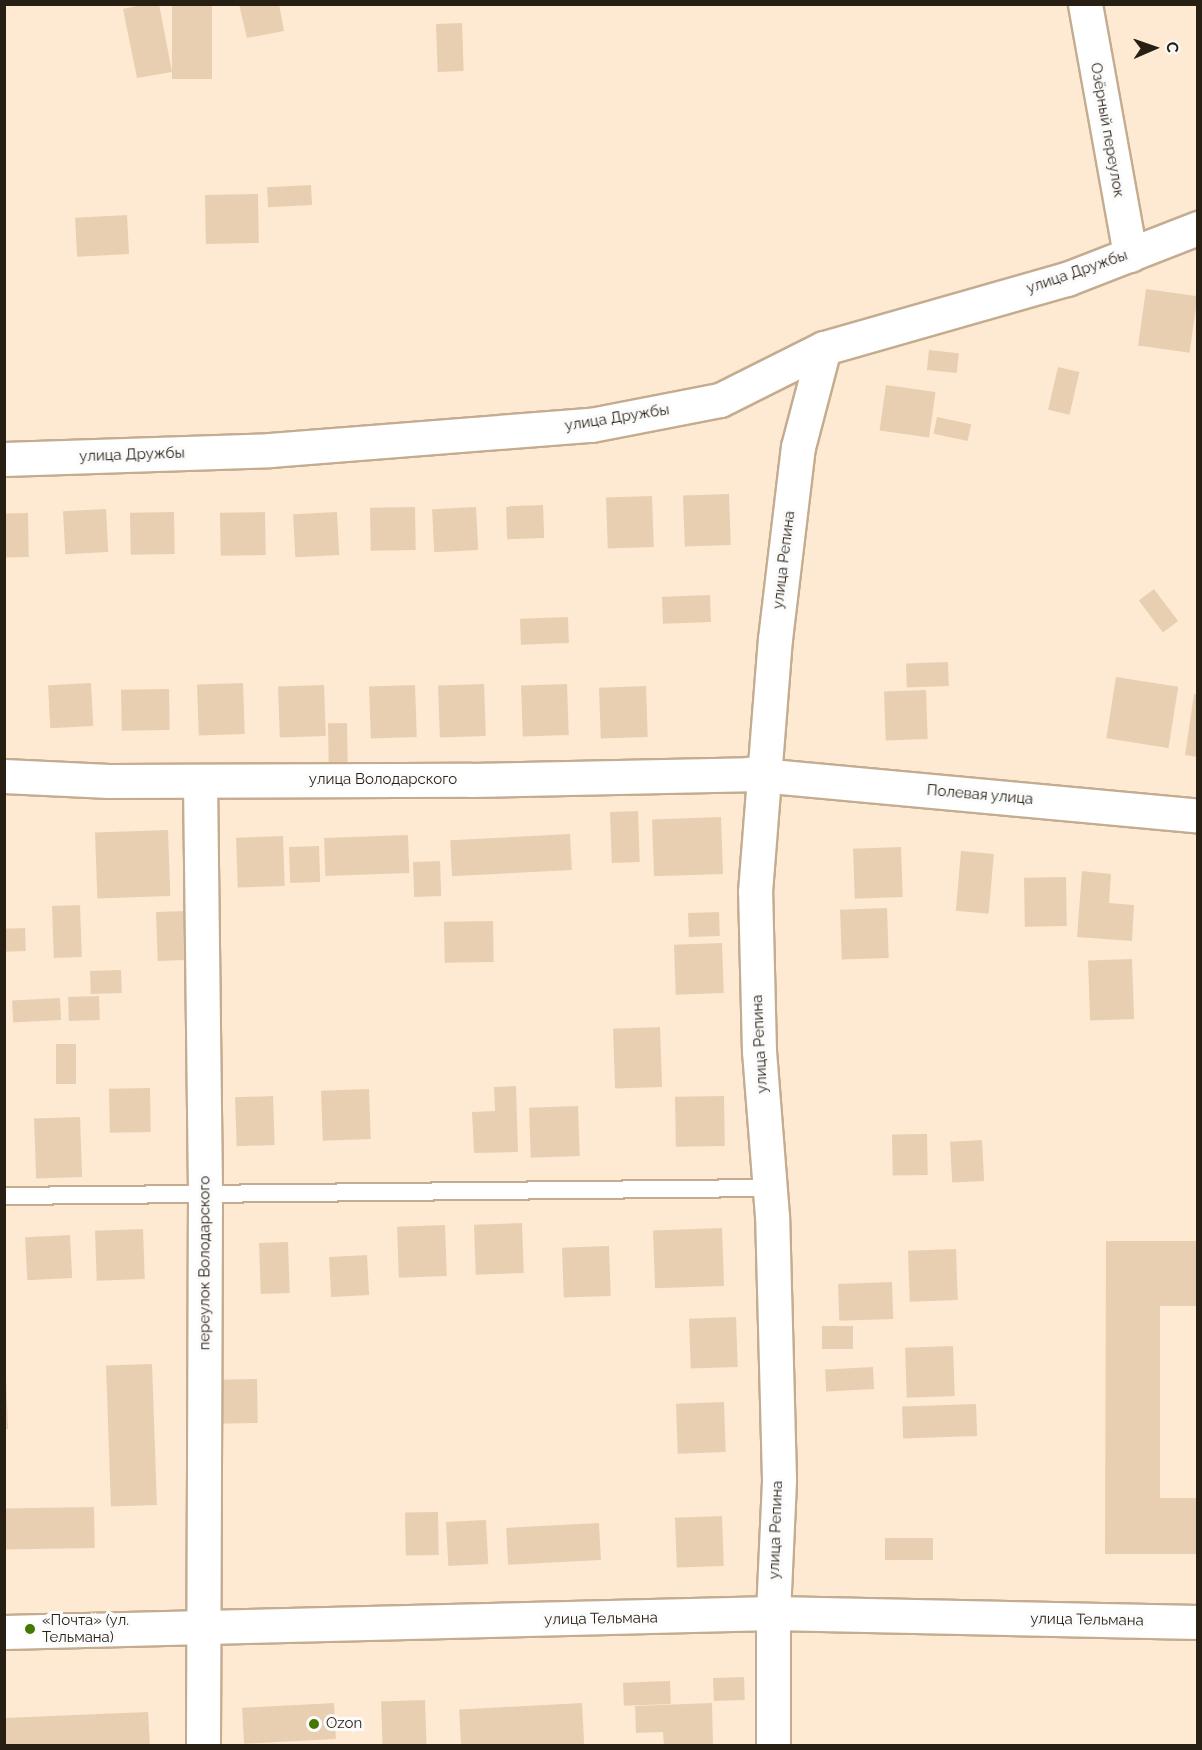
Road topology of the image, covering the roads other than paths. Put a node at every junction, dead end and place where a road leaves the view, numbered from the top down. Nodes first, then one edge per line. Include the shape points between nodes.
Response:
1 (1084, 4) edge
2 (1197, 228) edge
3 (1130, 255) junction
4 (824, 348) junction
5 (4, 459) edge
6 (762, 775) junction
7 (4, 776) edge
8 (200, 781) junction
9 (1197, 816) edge
10 (769, 1188) junction
11 (205, 1194) junction
12 (4, 1196) edge
13 (773, 1613) junction
14 (1197, 1622) edge
15 (205, 1628) junction
16 (4, 1632) edge
17 (203, 1746) edge
18 (773, 1746) edge

1 - 3 street, Озёрный переулок
2 - 3 street, улица Дружбы
3 - 4 street, улица Дружбы via 1067,279
4 - 5 street, улица Дружбы via 720,400 591,425 270,450
4 - 6 street, улица Репина via 798,447
6 - 8 street, улица Володарского
6 - 9 street, Полевая улица
6 - 10 street, улица Репина via 755,892 759,1051
7 - 8 street, улица Володарского
8 - 11 street, переулок Володарского
10 - 11 lane
10 - 13 street, улица Репина via 779,1479
11 - 12 lane
11 - 15 street, переулок Володарского
13 - 14 street, улица Тельмана
13 - 15 street, улица Тельмана
13 - 18 street, улица Репина
15 - 16 street, улица Тельмана
15 - 17 street, переулок Володарского

